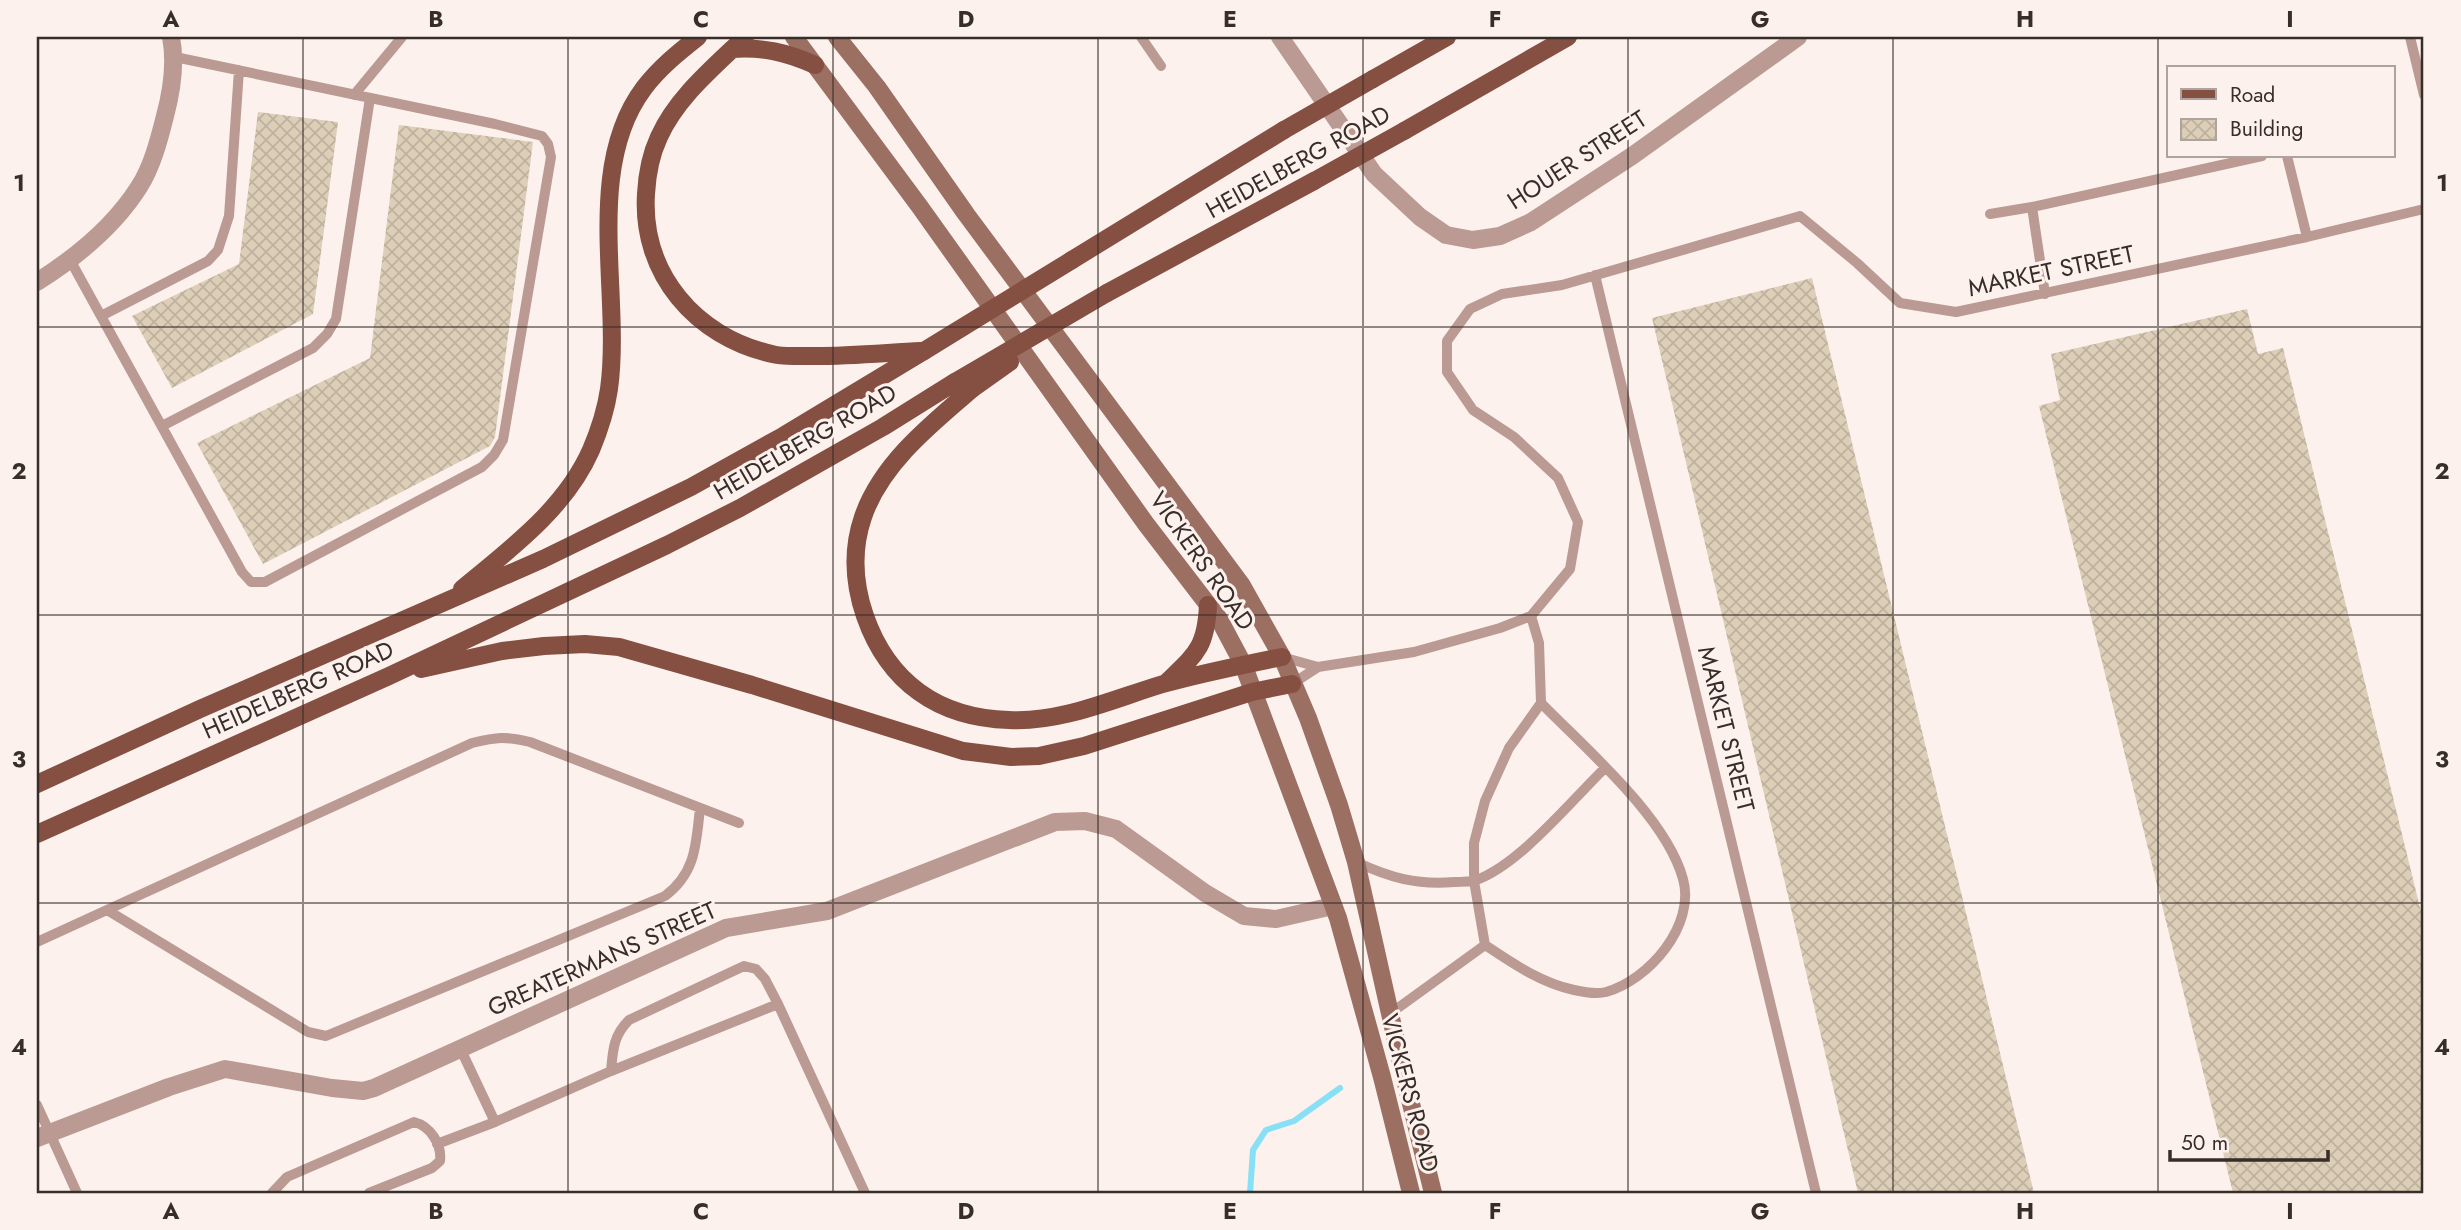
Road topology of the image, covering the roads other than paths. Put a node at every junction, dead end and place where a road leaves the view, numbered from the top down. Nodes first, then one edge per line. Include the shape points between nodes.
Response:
1 (172, 37) edge
2 (402, 37) edge
3 (794, 37) edge
4 (837, 37) edge
5 (1141, 37) edge
6 (1280, 37) edge
7 (1447, 37) edge
8 (1568, 37) edge
9 (1798, 37) edge
10 (2410, 37) edge
11 (693, 39) edge
12 (738, 43) edge
13 (175, 57) junction
14 (815, 65) junction
15 (1161, 66) dead end
16 (239, 71) junction
17 (2422, 73) edge
18 (354, 94) junction
19 (2424, 94) edge
20 (370, 98) junction
21 (2253, 158) edge
22 (2287, 158) edge
23 (2032, 207) junction
24 (2424, 209) edge
25 (1990, 214) dead end
26 (2307, 237) junction
27 (69, 258) junction
28 (1595, 275) junction
29 (37, 282) edge
30 (1107, 293) junction
31 (2045, 294) junction
32 (101, 316) junction
33 (924, 351) junction
34 (162, 426) junction
35 (446, 603) junction
36 (1208, 604) junction
37 (1531, 616) junction
38 (1282, 657) junction
39 (1243, 664) junction
40 (1318, 667) junction
41 (389, 676) junction
42 (1166, 683) junction
43 (1292, 684) junction
44 (1252, 692) junction
45 (1541, 703) junction
46 (1605, 768) junction
47 (37, 785) edge
48 (700, 808) junction
49 (739, 823) dead end
50 (37, 834) edge
51 (1356, 862) junction
52 (1474, 881) junction
53 (1333, 906) junction
54 (107, 910) junction
55 (37, 942) edge
56 (1485, 945) junction
57 (778, 1004) junction
58 (1391, 1013) junction
59 (461, 1051) junction
60 (611, 1071) junction
61 (37, 1104) edge
62 (495, 1122) junction
63 (43, 1135) edge
64 (437, 1144) junction
65 (77, 1193) edge
66 (272, 1193) edge
67 (369, 1193) edge
68 (866, 1193) edge
69 (1411, 1193) edge
70 (1433, 1193) edge
71 (1816, 1193) edge

1 - 13 street
2 - 18 lane
3 - 14 main road, VICKERS ROAD
4 - 38 main road, VICKERS ROAD via 1234,573
5 - 15 lane
6 - 9 street, HOUER STREET via 1374,174 1446,235 1473,240 1500,236 1531,222
7 - 33 main road, HEIDELBERG ROAD, bridge via 1284,130
8 - 30 main road, HEIDELBERG ROAD, bridge
10 - 17 lane
11 - 35 main road via 643,89 617,148 611,176 609,389 590,452 570,487 545,516
12 - 14 main road via 780,51
12 - 33 main road via 700,80 657,139 645,213 649,238 668,284 700,321 752,349 776,355 825,356
13 - 16 lane
13 - 27 street via 169,104 140,186 96,237
14 - 36 main road, VICKERS ROAD
16 - 18 lane
16 - 32 lane via 229,216 218,250 208,261
17 - 19 lane
18 - 20 lane
20 - 34 lane via 335,319 327,334 313,348
20 - 34 lane via 542,136 548,144 551,157 508,420 494,455 482,467 265,583 251,582
21 - 23 lane
22 - 26 lane
23 - 25 lane
23 - 31 lane
24 - 26 lane, MARKET STREET
26 - 31 lane, MARKET STREET
27 - 29 street
27 - 32 lane
28 - 31 lane, MARKET STREET via 1800,216 1900,303 1956,312
28 - 37 lane, MARKET STREET via 1502,294 1470,309 1447,341 1447,372 1473,410 1514,437 1558,478 1578,522 1570,569
28 - 71 lane, MARKET STREET
30 - 41 main road, HEIDELBERG ROAD, bridge via 740,508
30 - 42 main road, bridge via 972,389 894,463 863,515 856,577 860,602 883,656 905,682 957,712 1032,720
32 - 34 lane
33 - 35 main road, HEIDELBERG ROAD via 691,487
35 - 47 main road, HEIDELBERG ROAD
36 - 39 main road, VICKERS ROAD
36 - 42 main road via 1207,631 1199,648
37 - 40 lane, MARKET STREET via 1414,652
37 - 45 lane via 1539,643
38 - 39 main road
38 - 40 lane, MARKET STREET
38 - 43 main road, VICKERS ROAD
39 - 42 main road
39 - 44 main road, VICKERS ROAD
40 - 43 lane, MARKET STREET
41 - 44 main road via 502,651 585,644 619,648 963,751 1011,757 1084,746
41 - 50 main road, HEIDELBERG ROAD
43 - 44 main road
43 - 51 main road, VICKERS ROAD via 1308,718
44 - 53 main road, VICKERS ROAD
45 - 46 lane
45 - 52 lane via 1509,748 1485,801 1474,843
46 - 52 lane via 1529,844 1497,870
46 - 56 lane via 1666,838 1684,881 1683,919 1665,950 1634,979 1605,992 1574,990 1527,973
48 - 49 lane
48 - 54 lane via 530,742 507,736 492,738 472,743
48 - 54 lane via 689,870 665,897 326,1036 308,1032
51 - 52 lane via 1410,882
51 - 58 main road, VICKERS ROAD
52 - 56 lane
53 - 59 street, GREATERMANS STREET via 1276,919 1244,916 1116,830 1085,821 1055,822 827,911 726,929
53 - 69 main road, VICKERS ROAD
54 - 55 lane
56 - 58 lane
57 - 60 lane
57 - 60 lane via 765,979 756,969 744,966 629,1020 613,1041
57 - 68 lane
58 - 70 main road, VICKERS ROAD
59 - 62 lane
59 - 63 street, GREATERMANS STREET via 363,1091 218,1070
60 - 62 lane
61 - 63 lane
62 - 64 lane
63 - 65 lane
64 - 66 lane via 424,1124 414,1122 287,1177
64 - 67 lane via 442,1152 432,1168

